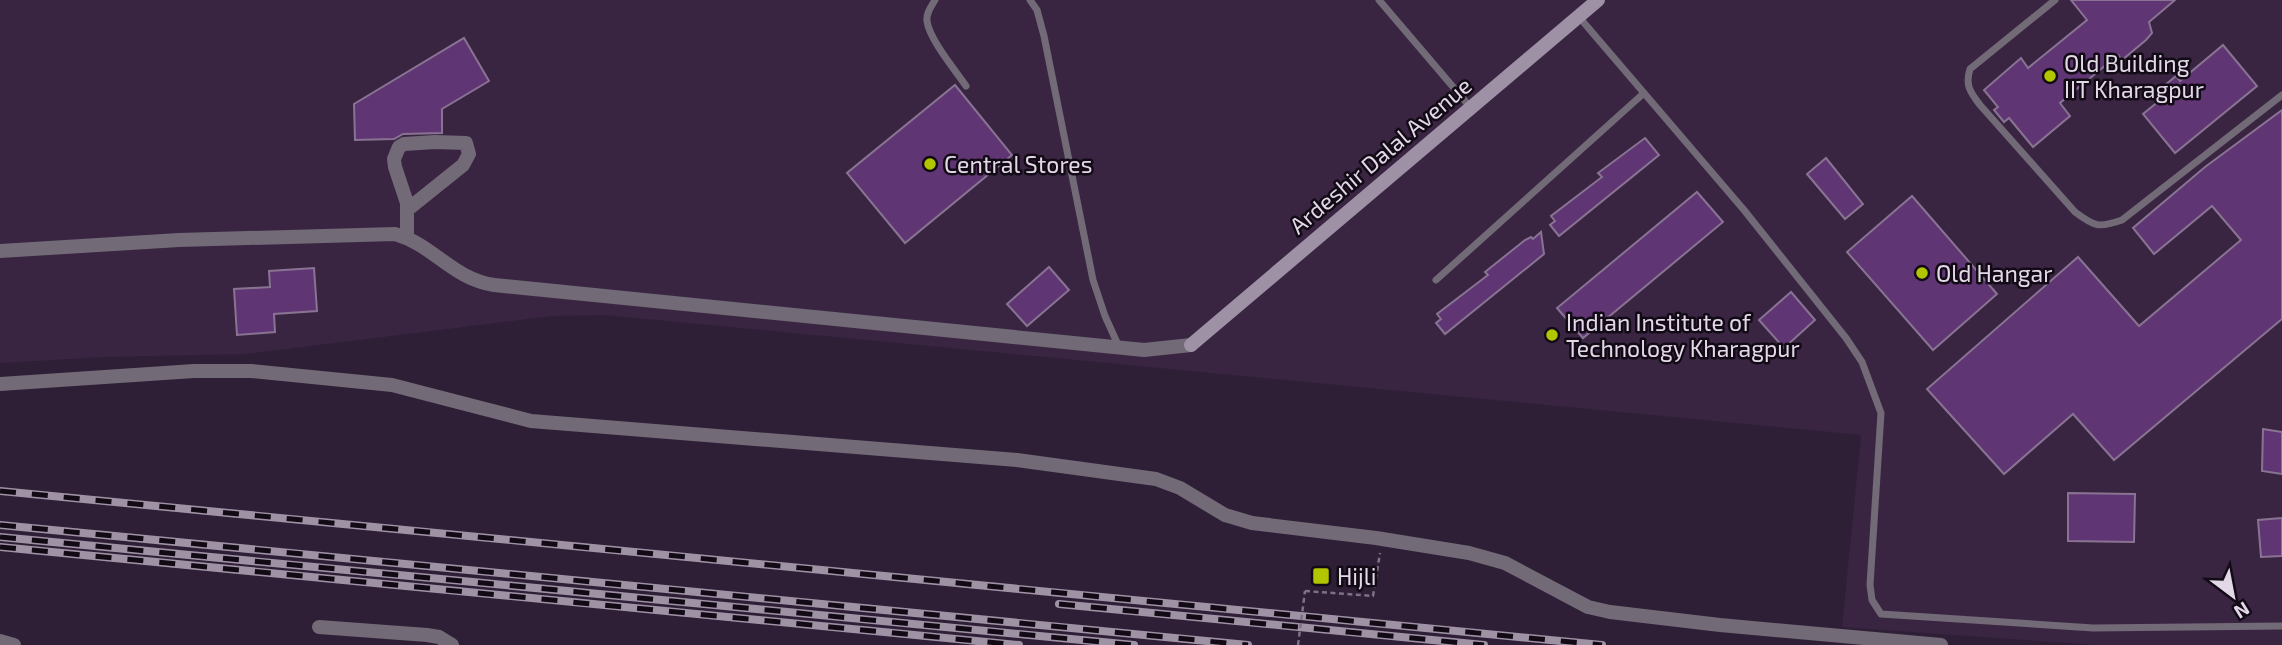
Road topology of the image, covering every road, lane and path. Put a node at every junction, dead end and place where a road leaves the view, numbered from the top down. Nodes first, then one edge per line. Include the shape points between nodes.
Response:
1 (935, 0) edge
2 (1030, 0) edge
3 (1379, 0) edge
4 (1598, 0) edge
5 (2055, 0) edge
6 (1579, 17) junction
7 (966, 86) dead end
8 (1644, 93) junction
9 (2282, 95) edge
10 (1471, 108) junction
11 (407, 209) junction
12 (407, 238) junction
13 (0, 251) edge
14 (1436, 280) dead end
15 (1120, 348) junction
16 (0, 384) edge
17 (1382, 539) junction
18 (2282, 626) edge
19 (319, 627) dead end
20 (0, 641) edge
21 (14, 645) edge
22 (452, 645) edge
23 (1298, 645) edge
24 (1941, 645) edge

1 - 7 lane via 927,23
2 - 15 lane via 1044,36 1093,280
3 - 10 lane
4 - 6 street, Ardeshir Dalal Avenue
5 - 9 lane via 1970,69 1966,79 1980,105 2074,212 2089,223 2106,226 2122,220
6 - 8 lane
6 - 10 street, Ardeshir Dalal Avenue
8 - 14 lane
8 - 18 lane via 1744,210 1862,362 1881,413 1870,585 1881,614 2093,628
10 - 15 street, Ardeshir Dalal Avenue via 1191,345 1144,351
11 - 11 street via 395,167 399,148 404,144 466,143 469,153 463,165
11 - 12 street
12 - 13 street via 359,234 193,239
12 - 15 street via 452,269 485,284
16 - 17 street via 251,371 392,385 531,421 1017,460 1156,479 1225,515 1252,523
17 - 23 path, bridge via 1373,596 1305,591
17 - 24 street via 1505,563 1588,607 1611,612
19 - 22 street via 439,636
20 - 21 street

